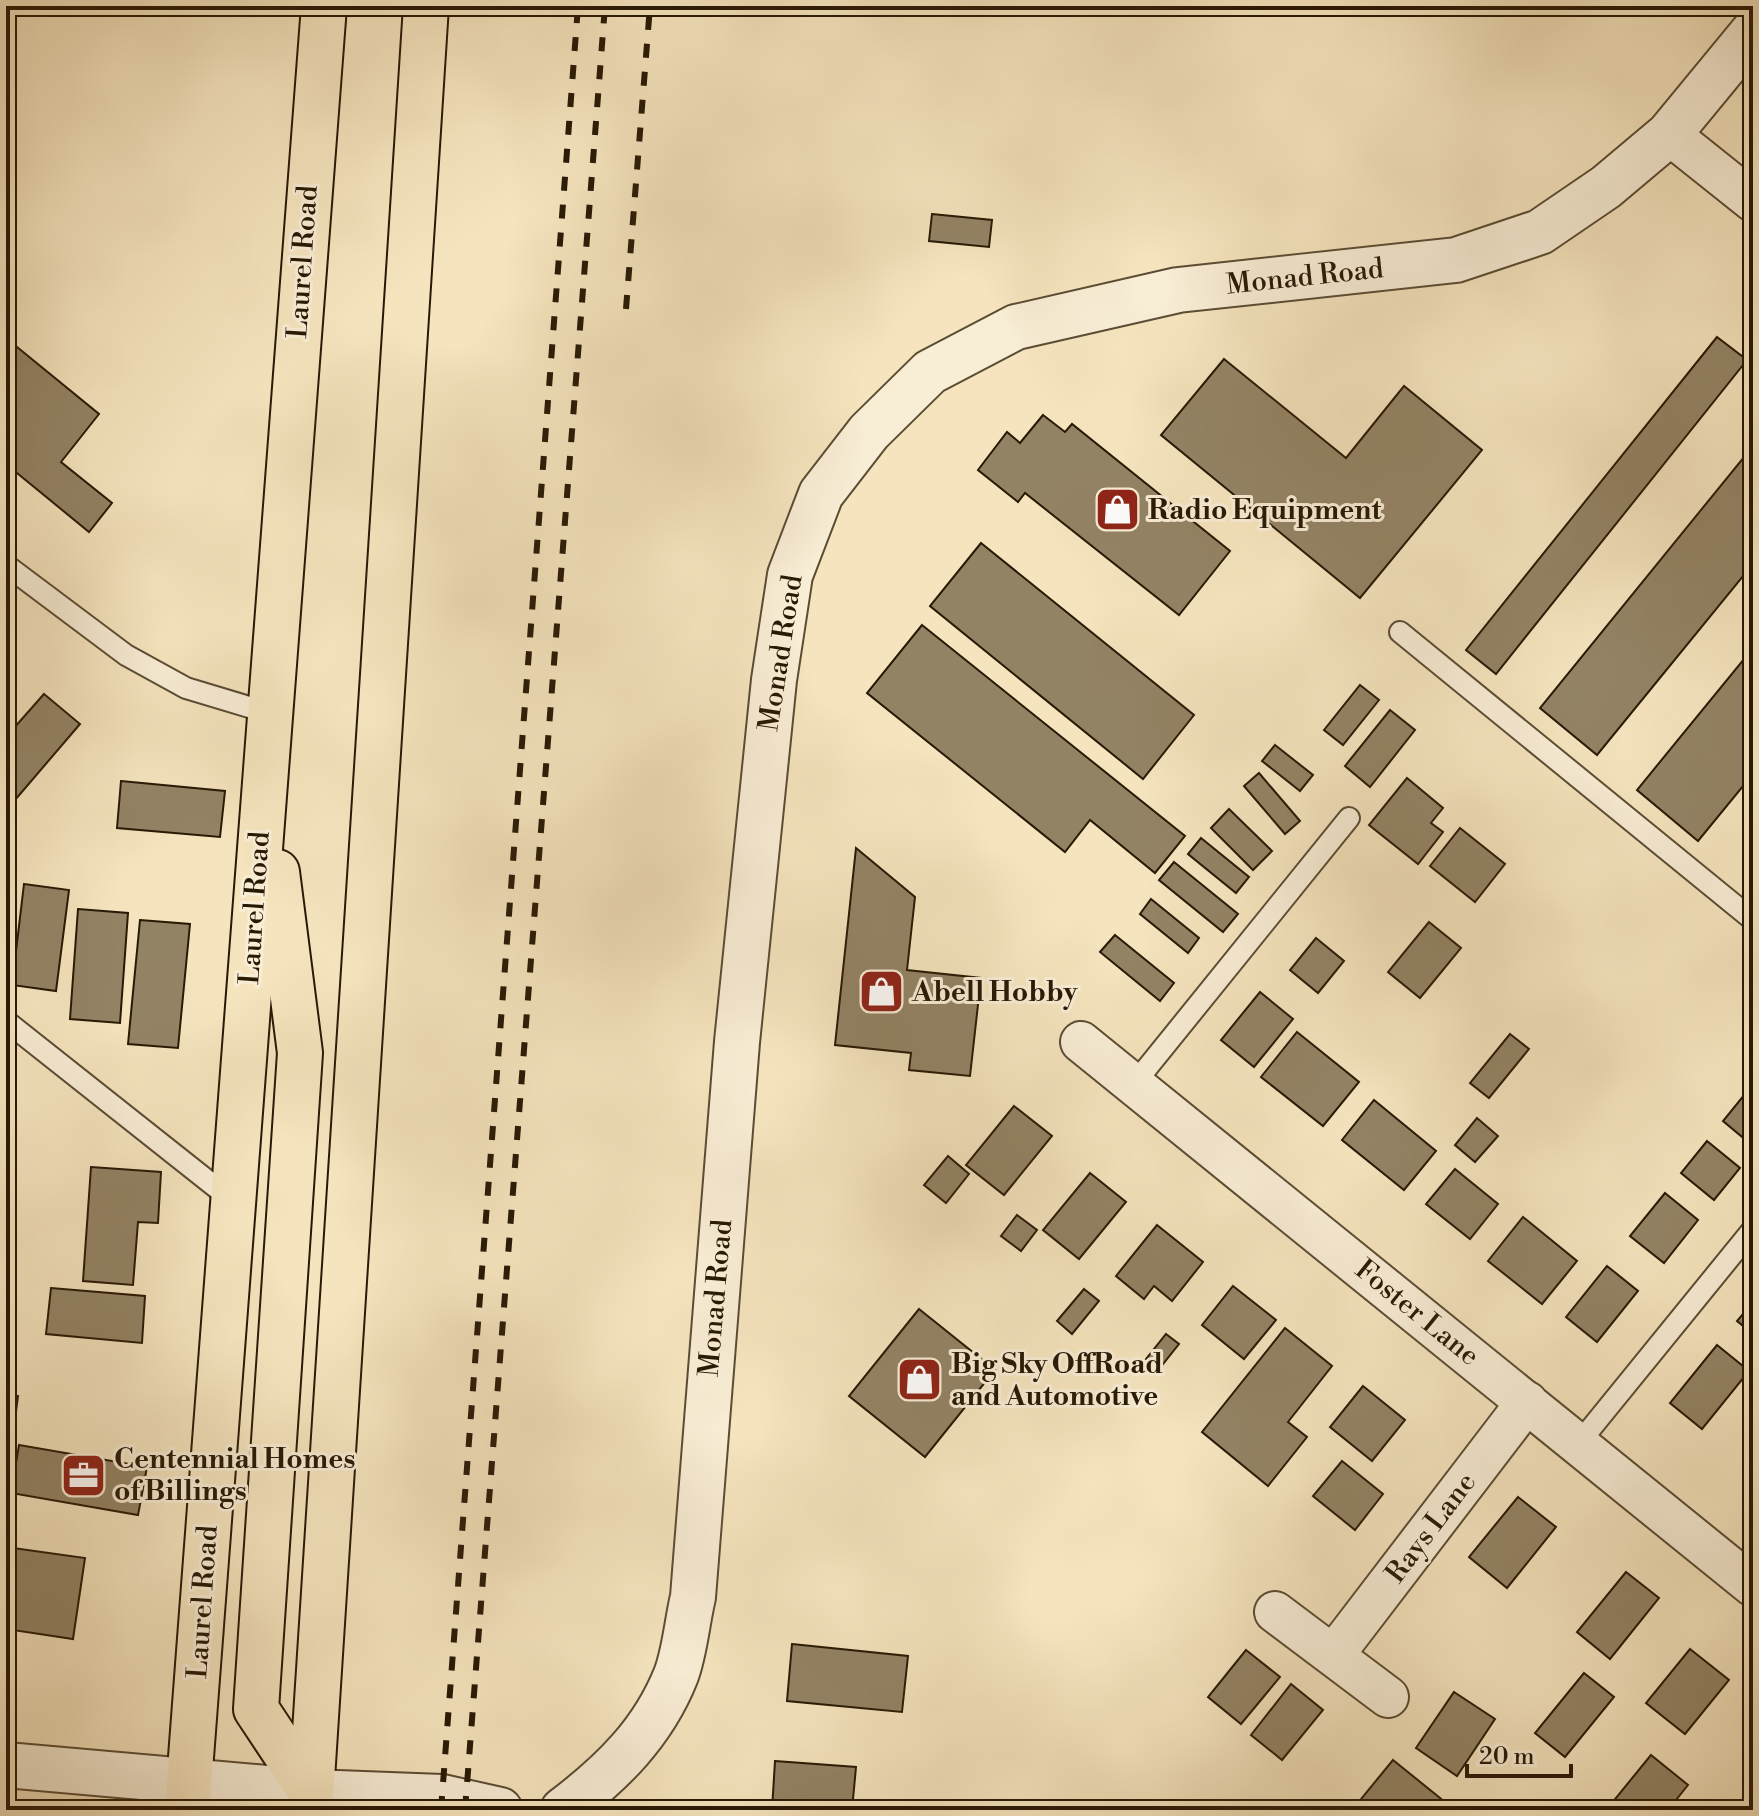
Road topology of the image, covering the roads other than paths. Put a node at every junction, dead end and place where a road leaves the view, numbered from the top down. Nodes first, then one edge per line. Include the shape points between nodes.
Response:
1 (426, 6) edge
2 (321, 8) edge
3 (1753, 32) edge
4 (1669, 134) junction
5 (1753, 201) edge
6 (6, 565) edge
7 (1400, 632) dead end
8 (269, 713) junction
9 (264, 778) junction
10 (1349, 818) dead end
11 (1753, 920) edge
12 (6, 1021) edge
13 (1081, 1042) dead end
14 (1134, 1084) junction
15 (234, 1201) junction
16 (1753, 1229) edge
17 (1527, 1402) junction
18 (1579, 1443) junction
19 (1753, 1586) edge
20 (1275, 1612) dead end
21 (1335, 1653) junction
22 (1388, 1697) dead end
23 (6, 1765) edge
24 (188, 1795) edge
25 (311, 1801) edge
26 (500, 1810) edge
27 (563, 1810) edge

1 - 25 main road
2 - 8 main road, Laurel Road
3 - 4 street, Monad Road
4 - 5 street
4 - 27 street, Monad Road via 1606,187 1540,232 1456,260 1178,290 1016,327 930,372 869,432 821,494 790,575 774,680 737,1042 693,1597 677,1674 650,1727 605,1778
6 - 8 lane via 138,662 186,688
7 - 11 lane
8 - 9 main road, Laurel Road
9 - 15 main road, Laurel Road
9 - 25 main road via 300,1053 256,1709
10 - 14 lane
12 - 15 lane
13 - 14 street, Foster Lane
14 - 17 street, Foster Lane
15 - 24 main road, Laurel Road
16 - 18 lane
17 - 18 street, Foster Lane
17 - 21 street, Rays Lane
18 - 19 street, Foster Lane
20 - 21 street
21 - 22 street
23 - 24 street
24 - 25 street
25 - 26 street via 442,1797

